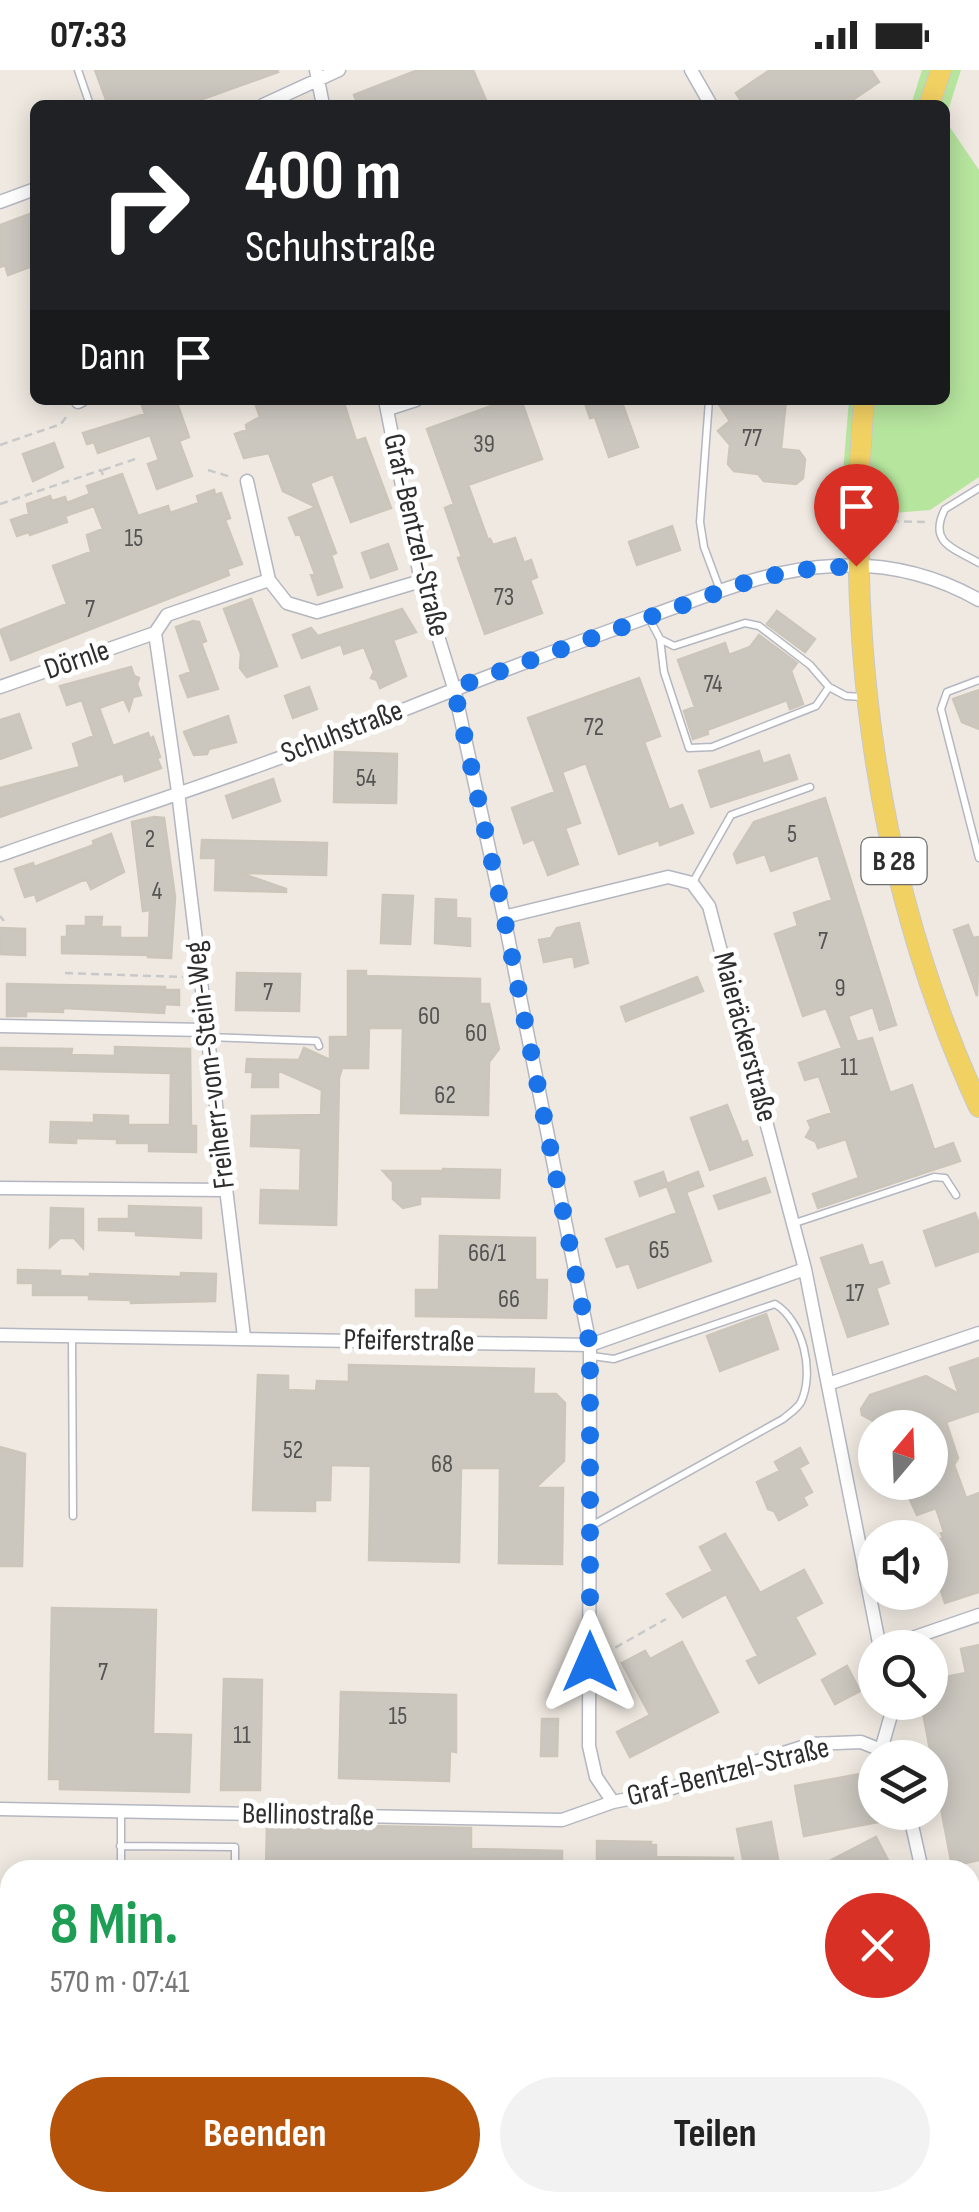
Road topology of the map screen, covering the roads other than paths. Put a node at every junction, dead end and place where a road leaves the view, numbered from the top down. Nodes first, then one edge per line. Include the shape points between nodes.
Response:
1 (78, 70) edge
2 (339, 70) edge
3 (691, 70) edge
4 (941, 70) edge
5 (317, 75) edge
6 (88, 100) edge
7 (271, 100) edge
8 (323, 100) edge
9 (708, 100) edge
10 (931, 100) edge
11 (30, 190) edge
12 (0, 202) edge
13 (386, 405) edge
14 (709, 405) edge
15 (864, 405) edge
16 (247, 482) road end
17 (979, 488) edge
18 (979, 564) edge
19 (856, 566) junction
20 (269, 580) junction
21 (421, 581) junction
22 (720, 591) junction
23 (979, 600) edge
24 (649, 617) junction
25 (155, 633) junction
26 (660, 640) junction
27 (979, 680) edge
28 (0, 687) edge
29 (829, 687) junction
30 (454, 688) junction
31 (866, 698) junction
32 (810, 787) dead end
33 (178, 792) junction
34 (0, 855) edge
35 (979, 858) edge
36 (692, 884) junction
37 (504, 917) junction
38 (0, 1026) edge
39 (206, 1033) junction
40 (319, 1046) dead end
41 (979, 1107) edge
42 (0, 1188) edge
43 (225, 1190) junction
44 (956, 1195) dead end
45 (794, 1224) junction
46 (805, 1269) junction
47 (0, 1334) edge
48 (979, 1334) edge
49 (72, 1336) junction
50 (244, 1337) junction
51 (590, 1351) junction
52 (828, 1384) junction
53 (73, 1516) dead end
54 (590, 1526) junction
55 (979, 1615) edge
56 (877, 1630) edge
57 (934, 1630) edge
58 (858, 1742) edge
59 (613, 1802) junction
60 (0, 1809) edge
61 (121, 1811) junction
62 (912, 1830) edge
63 (120, 1846) junction
64 (121, 1860) edge
65 (235, 1860) edge
66 (920, 1860) edge

1 - 6 lane
2 - 5 street
3 - 9 street
4 - 10 main road
5 - 7 street
5 - 8 street
11 - 12 street
13 - 21 street, Graf-Bentzel-Straße
14 - 22 lane via 700,522
15 - 19 main road, B 28
16 - 20 street
17 - 18 lane via 940,518 944,542
19 - 22 street, Schuhstraße via 788,572
19 - 23 street, Schuhstraße via 896,569
19 - 31 main road, B 28
20 - 21 street via 287,603 317,612
20 - 25 street, Dörnle via 167,615
21 - 30 street, Graf-Bentzel-Straße
22 - 24 street, Schuhstraße
24 - 26 lane
24 - 30 street, Schuhstraße
25 - 28 street, Dörnle
25 - 33 street, Dörnle
26 - 29 lane via 674,646 745,624 759,626
26 - 29 lane via 689,748 712,747 816,706
27 - 35 lane via 946,692 941,709
29 - 31 lane
30 - 33 street, Schuhstraße
30 - 37 street, Graf-Bentzel-Straße
31 - 41 main road, B 28 via 906,905
32 - 36 lane via 731,815
33 - 34 street, Schuhstraße
33 - 39 street, Freiherr-vom-Stein-Weg
36 - 37 street via 668,877
36 - 45 street, Maieräckerstraße via 709,906 724,954
37 - 51 street, Graf-Bentzel-Straße
38 - 39 street
39 - 40 lane
39 - 43 street, Freiherr-vom-Stein-Weg
42 - 43 street
43 - 50 street, Freiherr-vom-Stein-Weg
44 - 45 lane via 945,1178 934,1177
45 - 46 street, Maieräckerstraße
46 - 51 street, Pfeiferstraße
46 - 52 street, Maieräckerstraße
47 - 49 street, Pfeiferstraße
48 - 52 street
49 - 50 street, Pfeiferstraße
49 - 53 lane
50 - 51 street, Pfeiferstraße
51 - 54 street, Graf-Bentzel-Straße
51 - 54 lane via 614,1359 775,1304 788,1312 805,1352 800,1405
52 - 56 street, Maieräckerstraße
54 - 59 street, Graf-Bentzel-Straße via 590,1746 596,1776
55 - 57 street, Maieräckerstraße
58 - 59 street, Graf-Bentzel-Straße via 812,1744
59 - 61 street, Bellinostraße via 562,1820
60 - 61 street, Bellinostraße
61 - 63 lane
62 - 66 street
63 - 64 lane
63 - 65 lane via 234,1847

